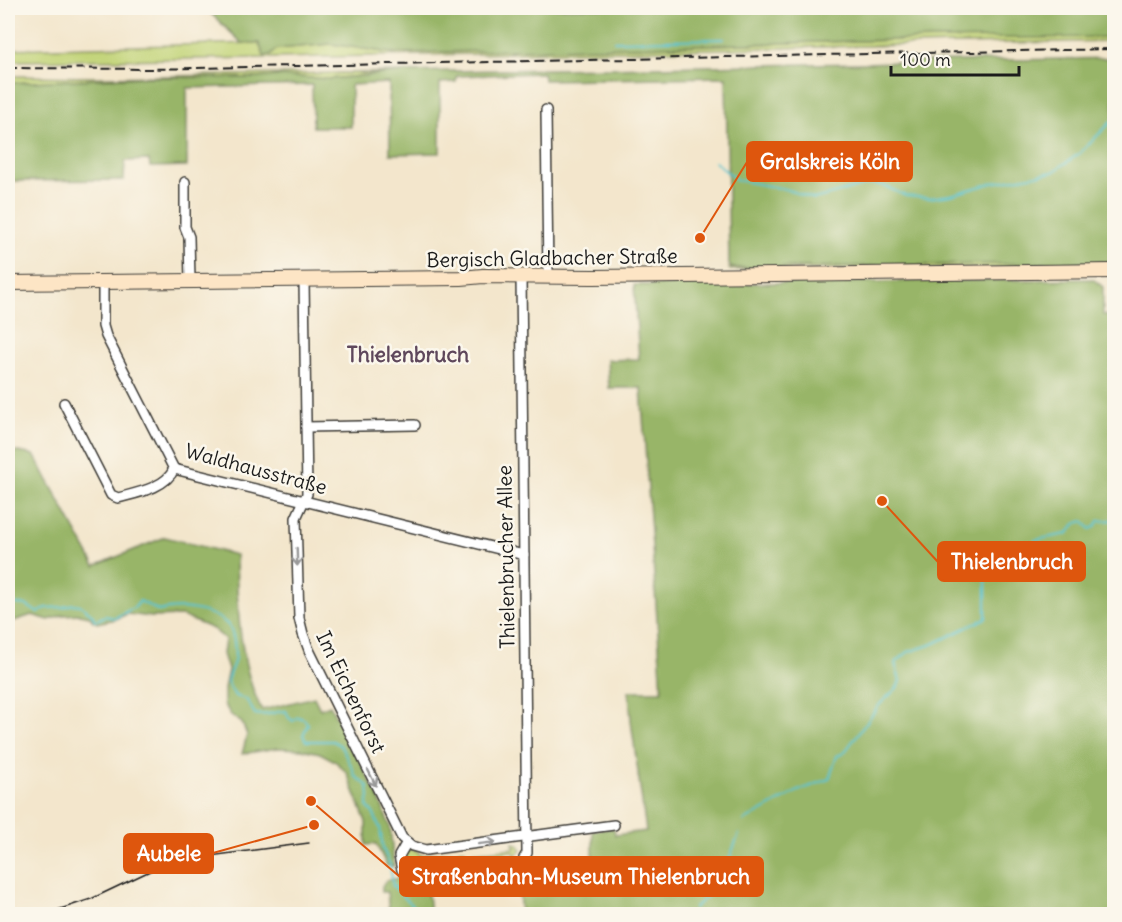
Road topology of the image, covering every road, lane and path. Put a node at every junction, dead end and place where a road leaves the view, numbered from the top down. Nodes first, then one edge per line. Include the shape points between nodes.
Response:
1 (546, 110) dead end
2 (185, 182) dead end
3 (1114, 271) edge
4 (521, 276) junction
5 (548, 276) junction
6 (304, 280) junction
7 (190, 281) junction
8 (103, 282) junction
9 (8, 284) edge
10 (64, 403) dead end
11 (415, 425) dead end
12 (306, 427) junction
13 (174, 469) junction
14 (305, 501) junction
15 (524, 555) junction
16 (614, 825) dead end
17 (527, 838) junction
18 (407, 842) junction
19 (524, 858) dead end
20 (410, 873) dead end
21 (8, 907) edge
22 (8, 915) edge

1 - 5 street
2 - 7 street
3 - 5 main road, Bergisch Gladbacher Straße
4 - 5 main road, Bergisch Gladbacher Straße
4 - 6 main road, Bergisch Gladbacher Straße
4 - 15 street, Thielenbrucher Allee
6 - 7 main road, Bergisch Gladbacher Straße
6 - 12 street, Im Eichenforst
7 - 8 main road, Bergisch Gladbacher Straße
8 - 9 main road, Bergisch Gladbacher Straße
8 - 13 street, Waldhausstraße via 106,336
10 - 13 street via 111,495 118,498 143,491 170,478
11 - 12 street
12 - 14 street, Im Eichenforst
13 - 14 street, Waldhausstraße
14 - 15 street, Waldhausstraße
14 -> 18 street, Im Eichenforst via 296,518 299,618 303,634
15 - 17 street, Thielenbrucher Allee
16 - 17 street
18 -> 17 street via 426,850
17 - 19 street, Thielenbrucher Allee
18 - 20 street via 399,856 400,867
21 - 22 street

